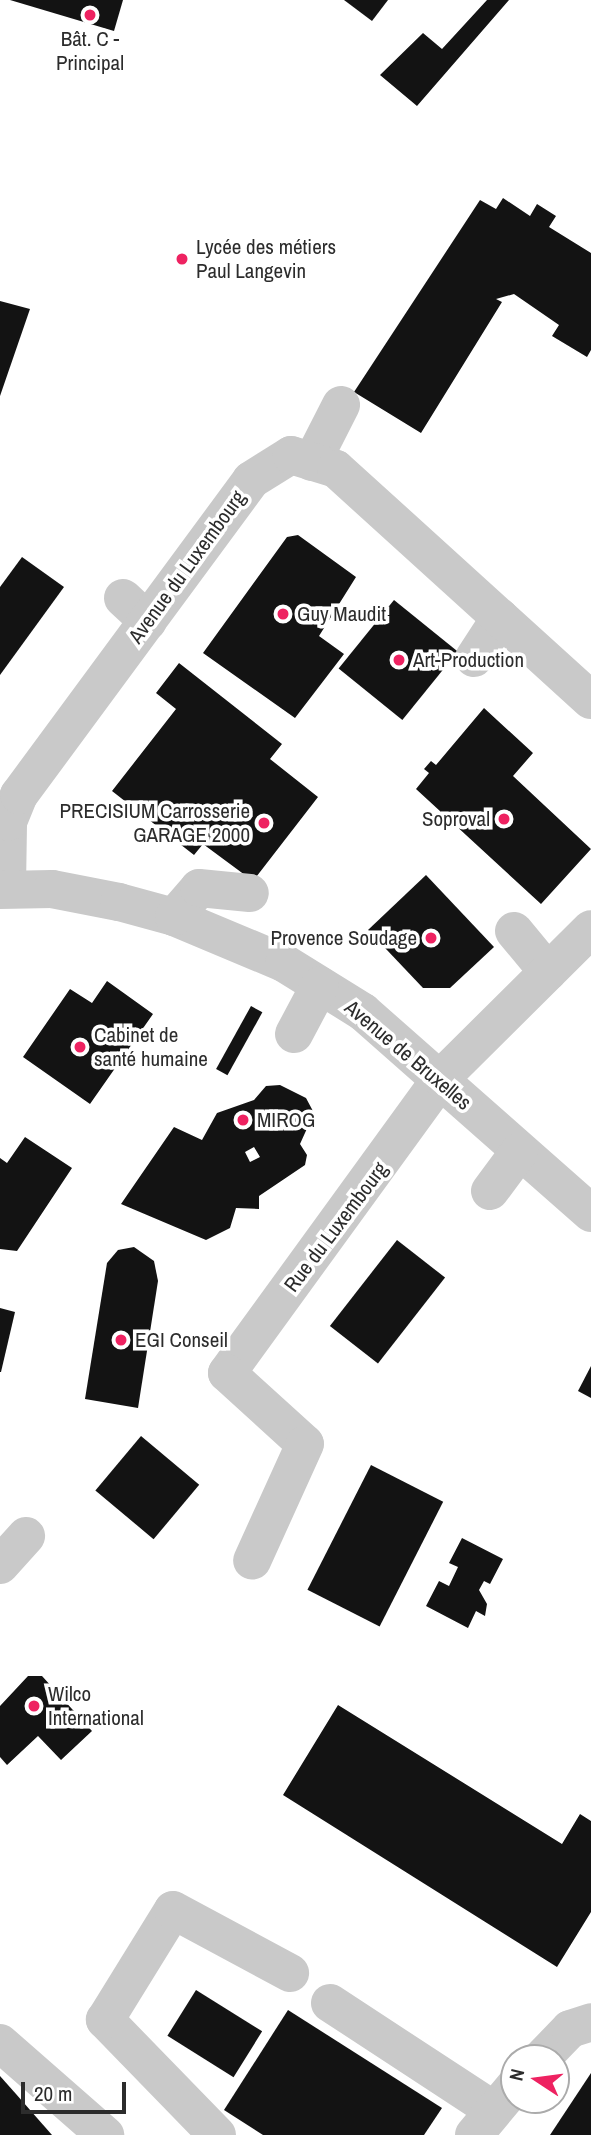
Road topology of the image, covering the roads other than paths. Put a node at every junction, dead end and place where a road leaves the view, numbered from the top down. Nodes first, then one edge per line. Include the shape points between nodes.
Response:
1 (341, 405) dead end
2 (312, 462) junction
3 (500, 618) junction
4 (474, 658) dead end
5 (579, 702) edge
6 (4, 889) edge
7 (250, 893) dead end
8 (174, 917) junction
9 (591, 929) edge
10 (514, 931) dead end
11 (548, 972) junction
12 (320, 985) junction
13 (294, 1034) dead end
14 (441, 1078) junction
15 (519, 1152) junction
16 (491, 1191) dead end
17 (591, 1213) edge
18 (228, 1373) junction
19 (285, 1393) dead end
20 (26, 1536) dead end
21 (253, 1561) dead end
22 (10, 1570) edge
23 (290, 1973) dead end
24 (330, 2003) dead end
25 (580, 2025) edge
26 (0, 2043) edge
27 (558, 2044) edge
28 (494, 2110) edge
29 (105, 2135) edge
30 (217, 2135) edge

1 - 2 street
2 - 3 street, Avenue du Luxembourg via 336,469 375,523
2 - 6 street, Avenue du Luxembourg via 291,456 251,480 184,593 135,609 116,689 19,795 8,822
3 - 4 street
3 - 5 street, Avenue du Luxembourg
6 - 8 street, Avenue de Bruxelles via 52,889
7 - 8 street via 199,888
8 - 12 street, Avenue de Bruxelles via 221,945 284,963
9 - 11 street
10 - 11 street
11 - 14 street via 505,1032
12 - 13 street
12 - 14 street, Avenue de Bruxelles via 363,1012
14 - 15 street, Avenue de Bruxelles
14 - 18 street, Rue du Luxembourg via 368,1170
15 - 16 street
15 - 17 street, Avenue de Bruxelles
18 - 19 street
18 - 21 street via 305,1444
20 - 22 street
23 - 30 street via 173,1910 105,2020
24 - 28 street
25 - 27 street
26 - 29 street

